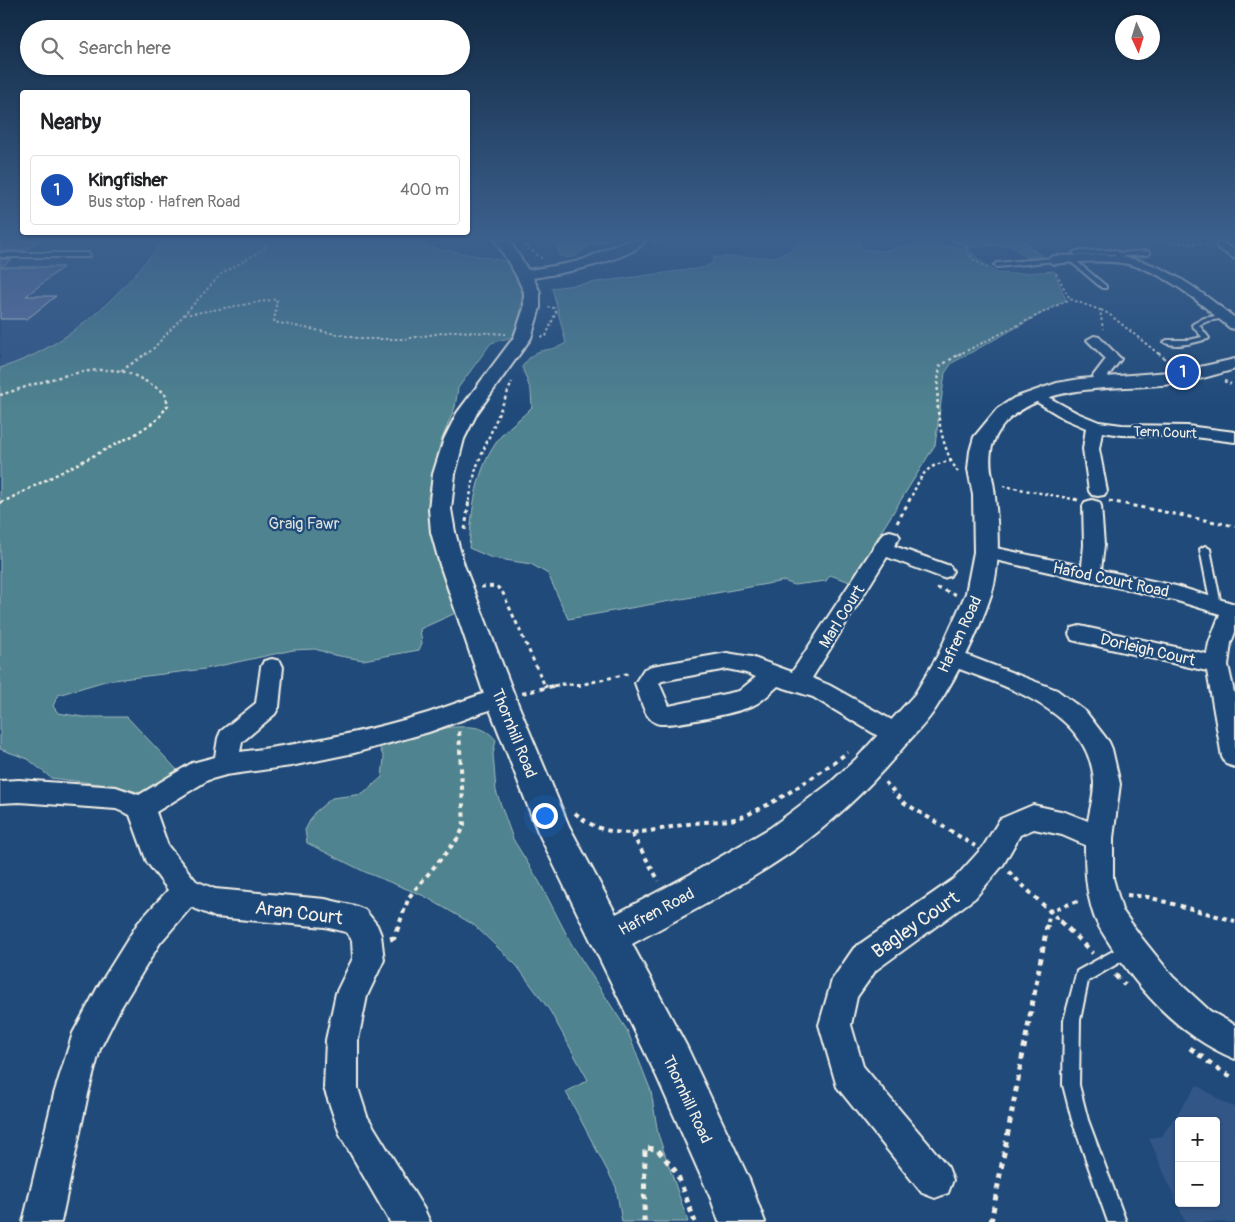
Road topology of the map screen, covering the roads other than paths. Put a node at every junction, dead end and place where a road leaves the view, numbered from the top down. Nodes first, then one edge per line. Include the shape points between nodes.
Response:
1 (532, 297) edge
2 (1196, 297) edge
3 (1223, 317) junction
4 (1235, 326) edge
5 (1094, 340) road end
6 (1168, 342) dead end
7 (1235, 364) edge
8 (1103, 384) junction
9 (1037, 396) junction
10 (1095, 426) junction
11 (1235, 437) edge
12 (1205, 548) dead end
13 (986, 552) junction
14 (942, 571) road end
15 (1091, 574) junction
16 (1228, 609) edge
17 (1080, 634) dead end
18 (951, 657) junction
19 (1217, 664) junction
20 (272, 667) dead end
21 (774, 676) junction
22 (798, 682) junction
23 (509, 696) junction
24 (890, 730) junction
25 (1235, 757) edge
26 (226, 764) junction
27 (0, 792) edge
28 (141, 807) junction
29 (1099, 838) junction
30 (186, 891) junction
31 (609, 937) junction
32 (1130, 948) junction
33 (1235, 1043) edge
34 (935, 1180) dead end
35 (42, 1222) edge
36 (411, 1222) edge
37 (742, 1222) edge
38 (1116, 1222) edge

1 - 23 street, Thornhill Road via 530,318 522,338 466,413 454,439 444,474 440,508 452,565
2 - 3 street
3 - 4 street
3 - 6 lane via 1195,324 1206,338
5 - 8 street via 1114,359 1100,376
7 - 8 street, Hafren Road via 1182,376
8 - 9 street, Hafren Road via 1058,389
9 - 10 street, Tern Court
9 - 13 street, Hafren Road via 1004,413 984,437 978,469 984,495
10 - 11 street, Tern Court
10 - 15 street via 1091,449 1095,498
12 - 16 lane
13 - 15 street, Hafod Court Road
13 - 18 street, Hafren Road via 979,593
14 - 22 street, Marl Court via 886,543
15 - 16 street, Hafod Court Road via 1176,593
16 - 19 street, Dorleigh Court
17 - 19 street, Dorleigh Court
18 - 24 street, Hafren Road via 925,702
18 - 29 street via 1049,696 1077,719 1100,749 1107,784
19 - 25 street, Dorleigh Court
20 - 26 street via 267,707 230,738
21 - 21 street via 751,665 727,661 662,672 652,676 647,683 656,708 663,716 746,699
21 - 22 street
22 - 24 street via 822,691
23 - 26 street via 354,743 291,756
23 - 31 street, Thornhill Road via 555,832
24 - 31 street, Hafren Road via 878,758 782,839
26 - 28 street via 201,771
27 - 28 street via 19,790 116,798
28 - 30 street via 157,853
29 - 32 street via 1099,878 1109,916
29 - 34 street, Bagley Court via 1065,824 1034,817 1010,827 993,856 966,888 865,959 843,992 835,1025 849,1075
30 - 35 street via 149,933 85,1045
30 - 36 street, Aran Court via 215,903 324,913 355,920 366,935 368,960 352,992 342,1040 341,1088 352,1125
31 - 37 street, Thornhill Road via 676,1071 733,1195
32 - 33 street via 1162,988 1200,1022
32 - 38 lane via 1082,976 1072,1020 1071,1085

